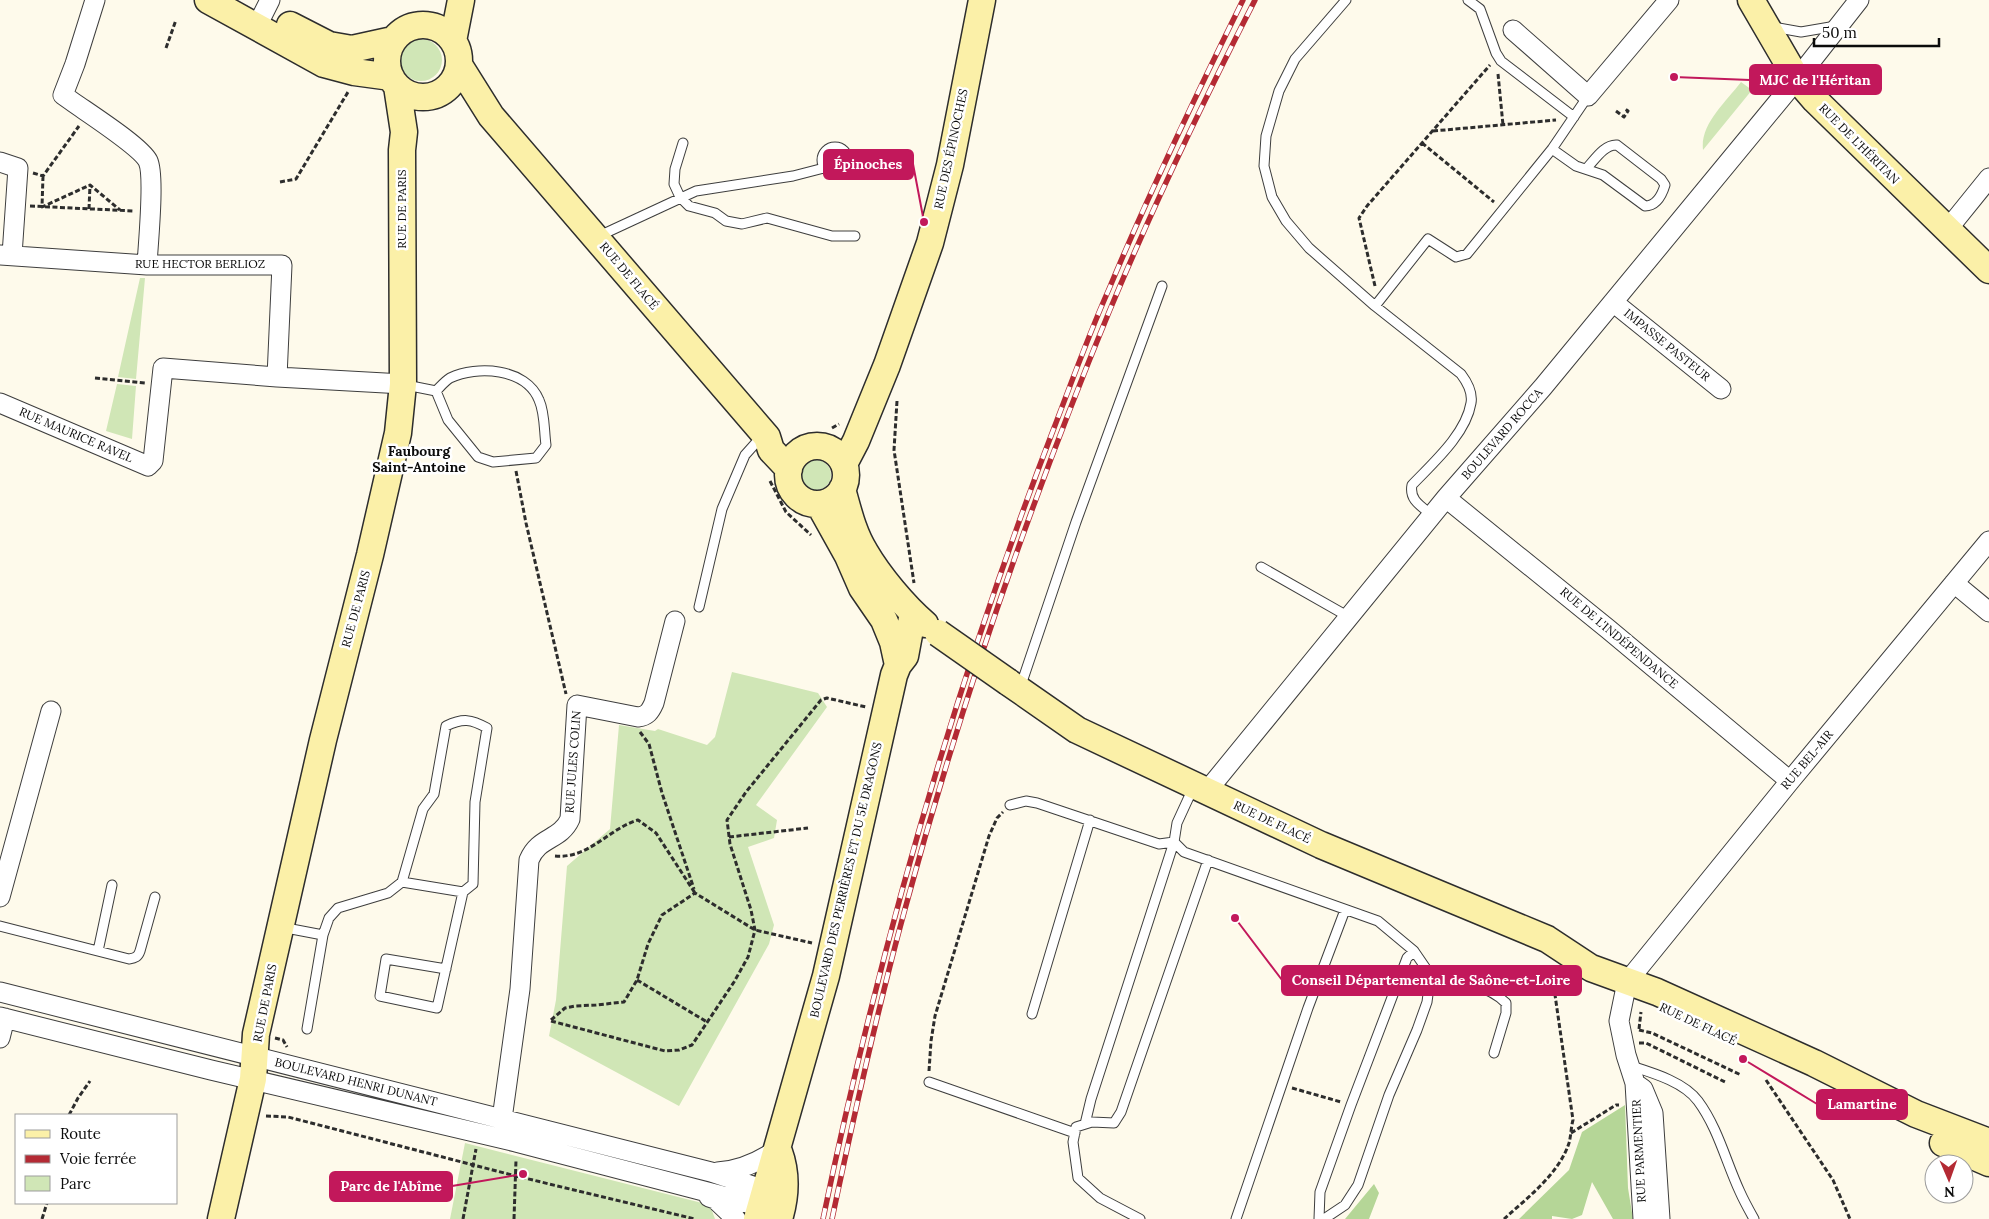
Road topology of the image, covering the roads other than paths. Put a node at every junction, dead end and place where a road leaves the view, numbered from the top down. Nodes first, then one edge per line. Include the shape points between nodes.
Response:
1 (95, 0) edge
2 (208, 0) edge
3 (446, 0) edge
4 (461, 0) edge
5 (982, 0) edge
6 (1346, 0) edge
7 (1468, 0) edge
8 (1669, 0) edge
9 (1751, 0) edge
10 (1860, 0) edge
11 (259, 9) edge
12 (424, 25) junction
13 (1766, 25) junction
14 (1839, 25) junction
15 (1513, 30) dead end
16 (393, 40) junction
17 (456, 53) junction
18 (1797, 78) junction
19 (394, 82) junction
20 (437, 94) junction
21 (1588, 96) junction
22 (491, 116) junction
23 (1574, 117) junction
24 (404, 132) junction
25 (683, 143) dead end
26 (1552, 148) junction
27 (9, 165) edge
28 (824, 168) dead end
29 (1586, 169) junction
30 (1989, 178) edge
31 (680, 197) junction
32 (1947, 230) junction
33 (855, 236) dead end
34 (596, 238) junction
35 (6, 255) edge
36 (147, 265) junction
37 (1989, 270) edge
38 (1162, 286) dead end
39 (1613, 302) junction
40 (1377, 303) junction
41 (277, 377) junction
42 (403, 384) junction
43 (1721, 389) dead end
44 (436, 391) junction
45 (0, 402) edge
46 (765, 436) junction
47 (826, 453) junction
48 (789, 469) junction
49 (842, 489) junction
50 (1446, 498) junction
51 (819, 504) junction
52 (1432, 515) junction
53 (1989, 541) edge
54 (848, 556) junction
55 (1261, 567) dead end
56 (1954, 583) junction
57 (699, 607) dead end
58 (1989, 612) edge
59 (1349, 617) junction
60 (675, 622) dead end
61 (924, 625) junction
62 (898, 665) junction
63 (1014, 686) junction
64 (51, 711) dead end
65 (1790, 781) junction
66 (1201, 788) junction
67 (1010, 805) road end
68 (1090, 820) junction
69 (1174, 842) junction
70 (1208, 860) junction
71 (3, 873) edge
72 (402, 882) junction
73 (112, 885) dead end
74 (463, 892) junction
75 (0, 897) edge
76 (155, 897) dead end
77 (1345, 910) junction
78 (0, 926) edge
79 (281, 927) junction
80 (323, 935) junction
81 (98, 951) junction
82 (1414, 951) junction
83 (446, 969) junction
84 (1430, 979) junction
85 (1626, 982) junction
86 (0, 992) edge
87 (1032, 1014) dead end
88 (3, 1018) edge
89 (307, 1029) dead end
90 (0, 1038) edge
91 (1494, 1053) dead end
92 (1629, 1065) junction
93 (254, 1068) junction
94 (929, 1082) road end
95 (1635, 1083) junction
96 (502, 1119) junction
97 (1085, 1124) junction
98 (1075, 1133) junction
99 (1989, 1142) edge
100 (778, 1149) junction
101 (1989, 1163) edge
102 (711, 1172) junction
103 (684, 1187) junction
104 (769, 1209) edge
105 (221, 1219) edge
106 (736, 1219) edge
107 (1140, 1219) edge
108 (1236, 1219) edge
109 (1319, 1219) edge
110 (1324, 1219) edge
111 (1643, 1219) edge
112 (1660, 1219) edge
113 (1754, 1219) edge

1 - 36 street via 63,96 144,154 149,163
2 - 11 main road
3 - 12 main road
4 - 17 main road
5 - 47 main road, RUE DES ÉPINOCHES via 950,165 930,242 887,365 856,441
6 - 40 lane via 1295,58 1279,90 1266,136 1264,166 1272,197 1286,221 1310,248
7 - 23 lane via 1480,9 1497,57
8 - 21 street
9 - 13 main road, RUE DE L'HÉRITAN
10 - 14 street, BOULEVARD ROCCA
11 - 16 main road via 329,45 352,49
11 - 19 main road via 324,64
12 - 16 main road via 412,26
12 - 17 main road via 441,29
13 - 14 lane via 1801,32
13 - 18 main road, RUE DE L'HÉRITAN
14 - 18 street, BOULEVARD ROCCA
15 - 21 street
16 - 19 main road via 387,58
17 - 20 main road via 453,81
17 - 22 main road, RUE DE FLACÉ
18 - 32 main road, RUE DE L'HÉRITAN via 1815,100
18 - 39 street, BOULEVARD ROCCA
19 - 20 main road via 416,96
19 - 24 main road, RUE DE PARIS
20 - 22 main road, RUE DE FLACÉ
20 - 24 main road
21 - 23 lane
22 - 34 main road, RUE DE FLACÉ
23 - 26 lane
24 - 42 main road, RUE DE PARIS
25 - 31 lane via 674,184
26 - 29 lane via 1576,166
26 - 40 lane via 1467,254 1456,257 1428,239
27 - 35 street via 15,206
28 - 31 lane via 696,191
29 - 29 lane via 1603,175 1645,206 1657,201 1665,185 1617,146 1605,148
30 - 32 street
31 - 33 lane via 689,206 715,213 726,221 742,224 768,218 832,236
31 - 34 lane
32 - 37 main road, RUE DE L'HÉRITAN
34 - 46 main road, RUE DE FLACÉ
35 - 36 street, RUE HECTOR BERLIOZ
36 - 41 street, RUE HECTOR BERLIOZ via 282,265
38 - 63 lane
39 - 43 street, IMPASSE PASTEUR
39 - 50 street, BOULEVARD ROCCA
40 - 52 lane via 1461,374 1469,386 1472,401 1462,429 1412,485 1411,493 1416,502
41 - 42 street
41 - 45 street, RUE MAURICE RAVEL via 163,368 153,461 148,466
42 - 44 lane
42 - 79 main road, RUE DE PARIS via 398,433
44 - 44 lane via 449,379 472,371 504,373 518,378 539,398 546,445 536,458 493,462 478,456 453,427
46 - 47 main road
46 - 48 main road, RUE DE FLACÉ via 771,450
46 - 57 lane via 745,455 722,509
47 - 48 main road via 795,457
47 - 49 main road, RUE DE FLACÉ via 846,477
48 - 51 main road via 788,478 795,494 802,500
49 - 51 main road via 836,497
49 - 61 main road, RUE DE FLACÉ via 864,552
50 - 52 street, BOULEVARD ROCCA
50 - 65 street, RUE DE L'INDÉPENDANCE
51 - 54 main road, RUE DE FLACÉ
52 - 59 street, BOULEVARD ROCCA
53 - 56 street, RUE BEL-AIR
54 - 61 main road, RUE DE FLACÉ via 876,591
54 - 62 main road, RUE DE FLACÉ via 862,588 884,620
55 - 59 lane
56 - 58 street
56 - 65 street, RUE BEL-AIR
59 - 66 street, BOULEVARD ROCCA
60 - 96 street, RUE JULES COLIN via 651,711 645,716 626,715 577,705 570,819 566,828 541,843 532,853 528,870 520,989
61 - 62 main road, BOULEVARD DES PERRIÈRES ET DU 5E DRAGONS
61 - 63 main road, RUE DE FLACÉ, bridge
62 - 100 main road, BOULEVARD DES PERRIÈRES ET DU 5E DRAGONS via 822,993
63 - 66 main road, RUE DE FLACÉ via 1077,730
64 - 71 street
65 - 85 street, RUE BEL-AIR
66 - 69 lane via 1184,809 1177,823
66 - 85 main road, RUE DE FLACÉ via 1321,846 1547,939 1591,968
67 - 68 lane via 1026,801 1037,803
68 - 69 lane via 1159,844
68 - 87 lane
69 - 70 lane via 1184,852
69 - 97 lane
70 - 77 lane
70 - 97 lane via 1121,1112 1114,1123
71 - 75 street
72 - 74 lane
72 - 74 lane via 422,809 434,794 446,726 459,719 487,728 475,802 473,884
72 - 80 lane via 388,893 338,908 329,918
73 - 81 lane
74 - 83 lane
76 - 81 lane via 138,956 129,959
77 - 82 lane via 1378,921
77 - 108 lane
78 - 81 lane
79 - 80 lane
79 - 93 main road, RUE DE PARIS via 256,1034
80 - 89 lane
82 - 84 lane
82 - 109 lane via 1407,958 1320,1192
83 - 83 lane via 437,1008 380,996 386,959
84 - 91 lane via 1488,990 1506,1003
84 - 110 lane via 1417,1030 1389,1095 1358,1185 1345,1205
85 - 92 street, RUE PARMENTIER via 1619,1021
85 - 99 main road, RUE DE FLACÉ via 1657,992 1796,1055 1916,1114
85 - 101 main road, RUE DE FLACÉ via 1652,1002
86 - 93 street, BOULEVARD HENRI DUNANT
88 - 90 street
88 - 93 street, BOULEVARD HENRI DUNANT
92 - 95 street, RUE PARMENTIER
92 - 113 lane via 1680,1087 1698,1101 1726,1154
93 - 96 street, BOULEVARD HENRI DUNANT
93 - 103 street, BOULEVARD HENRI DUNANT via 479,1134
93 - 105 main road, RUE DE PARIS
94 - 98 lane
95 - 111 street, RUE PARMENTIER
95 - 112 street, RUE PARMENTIER via 1643,1090 1653,1113
96 - 102 street, BOULEVARD HENRI DUNANT
97 - 98 lane via 1076,1127
98 - 107 lane via 1073,1142 1078,1178 1100,1198
100 - 102 street, BOULEVARD HENRI DUNANT via 741,1168
100 - 104 main road, BOULEVARD DES PERRIÈRES ET DU 5E DRAGONS via 785,1184
102 - 104 street, BOULEVARD HENRI DUNANT
103 - 104 street, BOULEVARD HENRI DUNANT
103 - 106 street, BOULEVARD HENRI DUNANT via 715,1199

